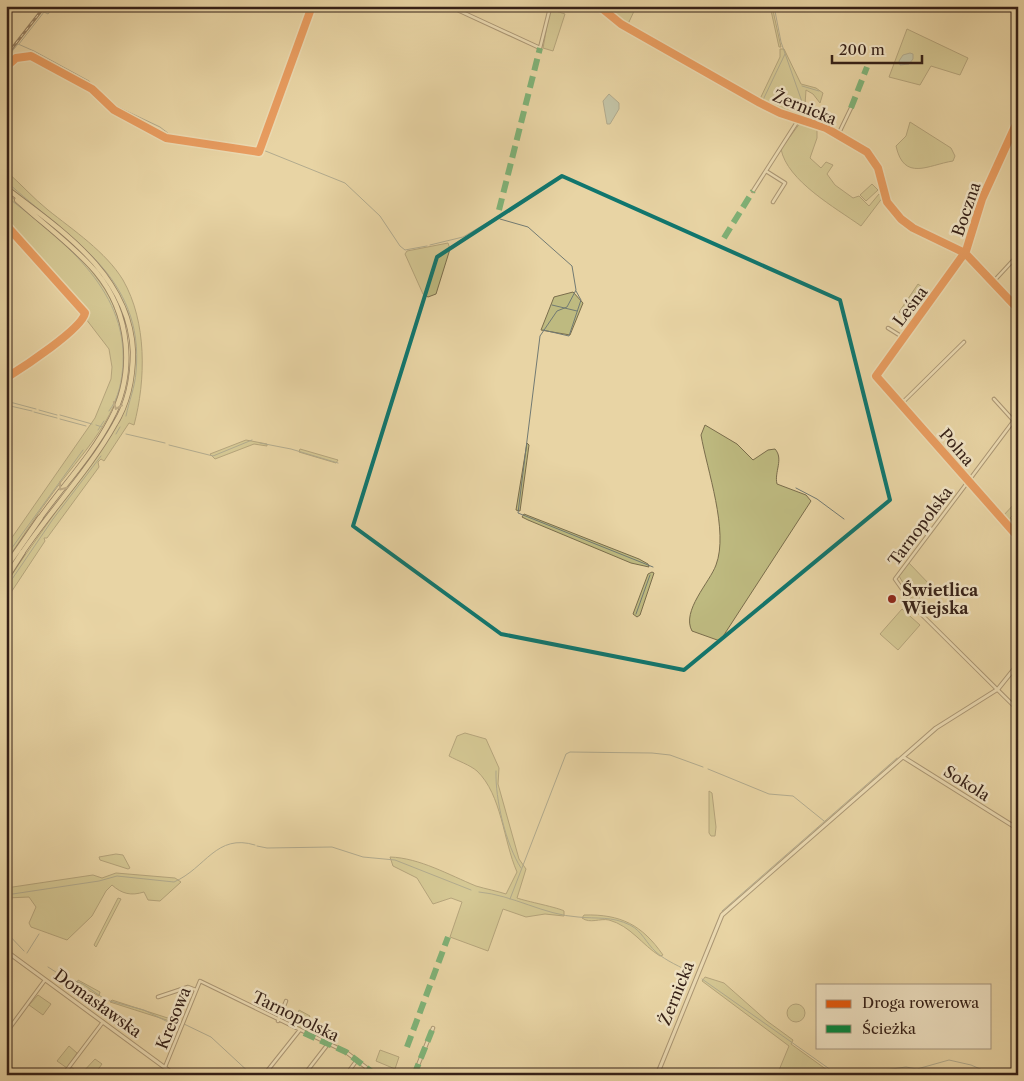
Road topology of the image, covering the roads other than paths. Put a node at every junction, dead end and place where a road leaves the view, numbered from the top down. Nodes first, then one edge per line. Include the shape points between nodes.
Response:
1 (312, 6) edge
2 (449, 6) edge
3 (548, 6) edge
4 (599, 6) edge
5 (6, 67) edge
6 (851, 108) dead end
7 (799, 119) junction
8 (1018, 120) edge
9 (838, 135) junction
10 (766, 171) junction
11 (6, 189) edge
12 (753, 192) dead end
13 (773, 202) dead end
14 (6, 225) edge
15 (965, 253) junction
16 (1018, 256) edge
17 (993, 282) junction
18 (1018, 309) edge
19 (888, 328) dead end
20 (904, 338) junction
21 (964, 342) dead end
22 (876, 376) joint
23 (6, 378) edge
24 (994, 399) dead end
25 (901, 404) junction
26 (1018, 415) edge
27 (1014, 421) junction
28 (968, 480) junction
29 (40, 518) joint
30 (1018, 537) edge
31 (22, 553) joint
32 (6, 568) edge
33 (6, 578) edge
34 (1018, 664) edge
35 (1012, 672) junction
36 (1018, 678) edge
37 (998, 689) junction
38 (1018, 710) edge
39 (903, 757) junction
40 (1018, 829) edge
41 (6, 951) edge
42 (45, 980) junction
43 (203, 982) joint
44 (196, 990) junction
45 (158, 997) dead end
46 (286, 1002) dead end
47 (278, 1021) junction
48 (102, 1022) junction
49 (433, 1028) dead end
50 (299, 1031) junction
51 (6, 1033) edge
52 (328, 1044) junction
53 (357, 1060) junction
54 (164, 1067) junction
55 (63, 1075) edge
56 (175, 1075) edge
57 (264, 1075) edge
58 (304, 1075) edge
59 (346, 1075) edge
60 (376, 1075) edge
61 (414, 1075) edge
62 (657, 1075) edge

1 - 5 street via 259,152 166,138 114,110 92,88 37,58 22,56
2 - 3 street via 540,48
4 - 7 street, Żernicka via 628,28 760,103
6 - 9 street
7 - 9 street, Żernicka
7 - 10 street
8 - 15 street, Boczna via 980,205
9 - 15 street, Żernicka via 873,159 884,195 901,219
10 - 12 street
10 - 13 street via 785,183
11 -> 29 highway via 100,277 119,311 127,347 124,385 111,420
11 - 31 highway via 70,238 97,264 120,298 132,338 131,378 120,415 104,442
14 - 23 street via 84,313 82,320 42,354
15 - 17 street
15 - 20 street, Leśna
16 - 17 street
17 - 18 street
19 - 20 street
20 - 22 street, Leśna
21 - 25 street
22 - 25 street, Polna
24 - 27 street
25 - 28 street, Polna
26 - 27 street, Tarnopolska
27 - 28 street, Tarnopolska
28 - 30 street, Polna
28 - 37 street, Tarnopolska via 895,579 922,614
29 - 32 highway
31 - 33 highway
34 - 35 street
35 - 36 street
35 - 37 street
37 - 38 street
37 - 39 street via 936,728
39 - 40 street, Sokola
39 - 62 street, Żernicka via 718,920
41 - 42 street, Domasławska
42 - 48 street, Domasławska
42 - 51 street
43 - 44 street, Kresowa via 200,981
43 - 47 street, Tarnopolska
44 - 45 street via 188,987
44 - 54 street, Kresowa
46 - 47 street
47 - 50 street, Tarnopolska
48 - 54 street, Domasławska
48 - 55 street
49 - 61 street
50 - 52 street, Tarnopolska
50 - 57 street
52 - 53 street, Tarnopolska
52 - 58 street
53 - 59 street
53 - 60 street, Tarnopolska
54 - 56 street, Domasławska

